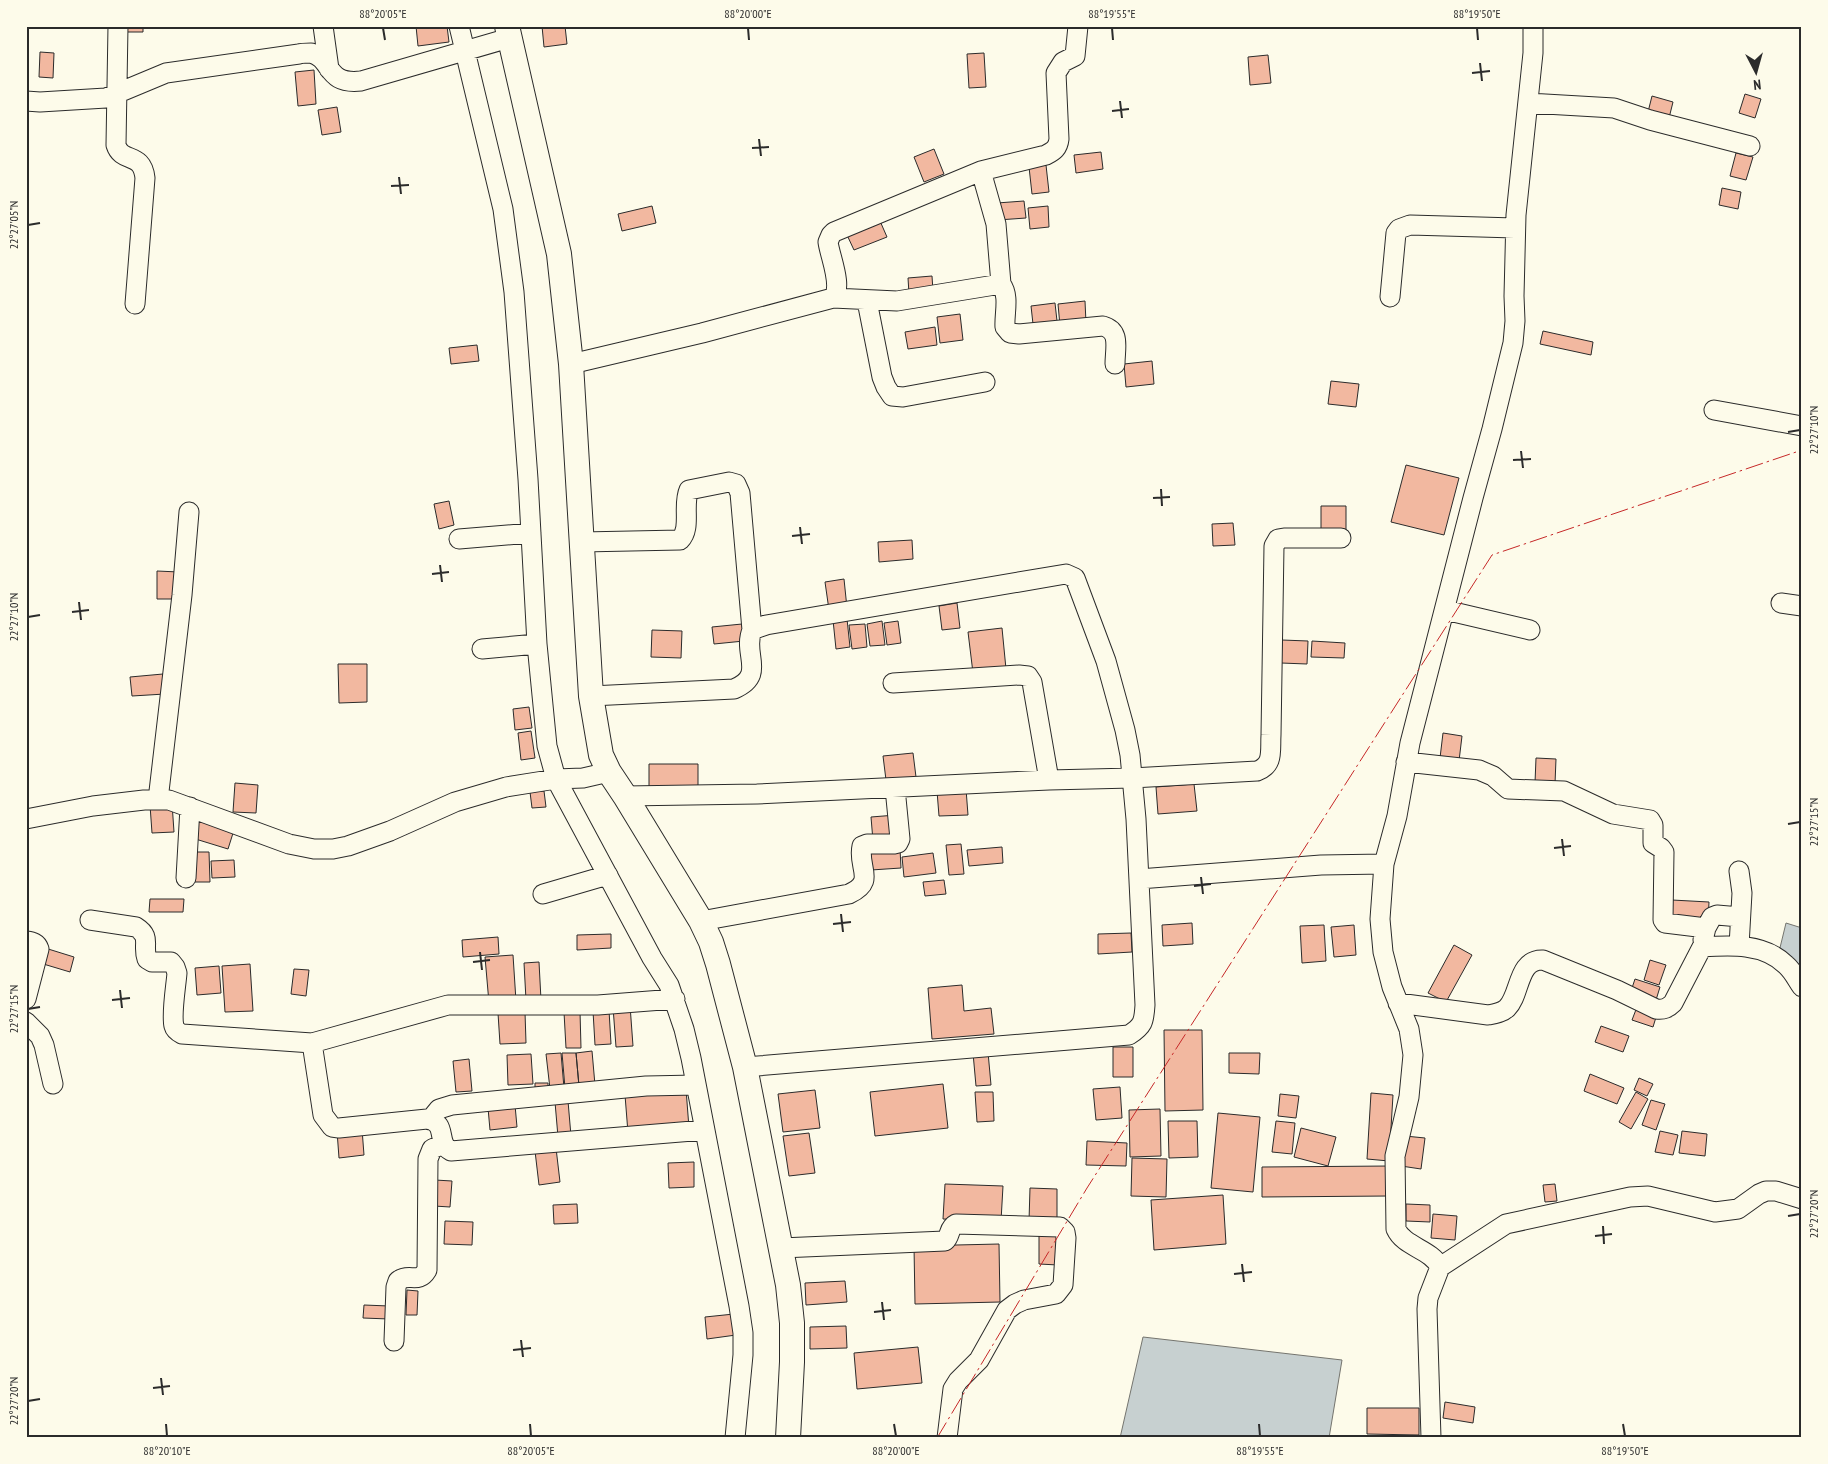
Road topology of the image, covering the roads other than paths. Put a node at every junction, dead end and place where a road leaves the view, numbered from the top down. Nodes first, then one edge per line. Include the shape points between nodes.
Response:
1 (118, 26) edge
2 (323, 26) edge
3 (459, 26) edge
4 (1078, 26) edge
5 (1533, 26) edge
6 (488, 42) edge
7 (329, 69) junction
8 (117, 94) junction
9 (26, 101) edge
10 (1528, 103) junction
11 (1750, 146) dead end
12 (981, 171) junction
13 (1515, 228) junction
14 (1001, 284) junction
15 (1390, 297) dead end
16 (833, 298) junction
17 (867, 301) junction
18 (135, 304) dead end
19 (571, 364) junction
20 (1115, 364) dead end
21 (985, 382) dead end
22 (1714, 410) dead end
23 (1802, 426) edge
24 (189, 512) dead end
25 (531, 533) junction
26 (1342, 538) dead end
27 (459, 539) dead end
28 (582, 542) junction
29 (1782, 603) dead end
30 (1802, 606) edge
31 (1445, 610) junction
32 (752, 630) junction
33 (1530, 630) dead end
34 (537, 644) junction
35 (482, 649) dead end
36 (893, 683) dead end
37 (591, 696) junction
38 (1406, 762) junction
39 (609, 772) junction
40 (1132, 778) junction
41 (568, 779) junction
42 (1049, 780) junction
43 (895, 788) junction
44 (625, 796) junction
45 (158, 800) junction
46 (190, 807) junction
47 (26, 818) edge
48 (1384, 864) junction
49 (1739, 871) dead end
50 (608, 875) junction
51 (186, 878) dead end
52 (1139, 879) junction
53 (543, 894) dead end
54 (1740, 916) junction
55 (90, 920) dead end
56 (701, 921) junction
57 (1706, 928) junction
58 (26, 941) edge
59 (1738, 946) junction
60 (1702, 948) junction
61 (1802, 987) edge
62 (26, 998) edge
63 (675, 999) junction
64 (1398, 1003) junction
65 (26, 1022) edge
66 (312, 1043) junction
67 (745, 1067) junction
68 (53, 1084) dead end
69 (696, 1085) junction
70 (430, 1120) junction
71 (705, 1130) junction
72 (444, 1144) junction
73 (1802, 1199) edge
74 (781, 1248) junction
75 (1440, 1267) junction
76 (394, 1341) dead end
77 (735, 1438) edge
78 (788, 1438) edge
79 (947, 1438) edge
80 (1431, 1438) edge

1 - 8 street
2 - 7 street
3 - 6 street
4 - 12 street via 1075,56 1063,62 1056,72 1059,139 1056,149 1046,155
5 - 10 street
6 - 7 street via 361,81 344,82
6 - 19 main road via 559,254
6 - 25 street via 514,292
7 - 8 street via 319,57 310,53 299,54 166,74
8 - 9 street via 106,98
8 - 18 street via 116,145 122,155 140,163 145,178
10 - 11 street via 1614,108
10 - 13 street
12 - 14 street via 996,224
12 - 16 street via 834,232 828,242 837,285 837,294
13 - 15 street via 1410,225 1399,229
13 - 31 street via 1513,343
14 - 17 street via 897,301
14 - 20 street via 1006,296 1005,327 1010,333 1110,328 1116,339
16 - 17 street
16 - 19 street
17 - 21 street via 882,377 892,396 903,397
19 - 28 main road
22 - 23 street
24 - 45 street
25 - 27 street
25 - 34 street
26 - 40 street via 1284,538 1278,539 1274,546 1271,735 1269,763 1265,769
28 - 32 street via 680,540 684,536 689,490 729,482 736,484 740,493
28 - 37 main road
29 - 30 street
31 - 33 street
31 - 38 street
32 - 37 street via 749,636 752,672 744,685 734,689
32 - 40 street via 1066,574 1073,576 1106,661 1126,730
34 - 35 street
34 - 41 street via 547,746
36 - 42 street via 1028,676 1032,682
37 - 39 main road via 602,754
38 - 48 street via 1397,816
38 - 57 street via 1480,770 1508,789 1564,791 1613,814 1650,820 1653,843 1664,852 1663,920 1672,925
39 - 41 street
39 - 44 main road
40 - 42 street
40 - 52 street
41 - 46 street via 506,787 455,802 390,831 333,849 289,844
41 - 50 street
42 - 43 street
43 - 44 street
43 - 56 street via 900,839 894,844 862,846 865,878 858,890
44 - 56 main road
45 - 46 street
45 - 47 street via 93,806
46 - 51 street
48 - 52 street via 1322,865
48 - 64 street via 1383,952
49 - 54 street via 1742,893
50 - 53 street
50 - 63 street
52 - 67 street via 1144,1018 1140,1028 1129,1035
54 - 57 street via 1714,916
54 - 59 street
55 - 66 street via 136,927 146,937 147,959 171,962 177,973 174,1026 182,1034
56 - 67 main road via 718,964
57 - 60 street
58 - 62 street via 39,949
59 - 60 street
59 - 61 street via 1777,958 1786,964
60 - 64 street via 1673,1003 1662,1010 1543,960 1528,964 1508,1007 1498,1014
63 - 66 street via 598,1005 448,1005
63 - 69 street
64 - 75 street via 1409,1029 1413,1054 1409,1097 1395,1156 1396,1229 1402,1238 1436,1260
65 - 68 street via 44,1045
66 - 70 street via 323,1115 332,1127
67 - 74 main road
69 - 70 street via 646,1086 452,1105 438,1109
69 - 71 street
70 - 72 street via 435,1120 440,1126
71 - 72 street via 461,1152 451,1152
71 - 77 street via 743,1333
72 - 76 street via 432,1149 428,1159 427,1270 419,1278 398,1281
73 - 75 street via 1766,1191 1738,1209 1715,1212 1648,1196 1630,1197 1506,1224
74 - 78 main road via 792,1323
74 - 79 street via 945,1241 950,1228 956,1224 1060,1227 1065,1232 1063,1285 1056,1294 1024,1300 1007,1310 979,1360 953,1389
75 - 80 street via 1429,1293 1427,1309

